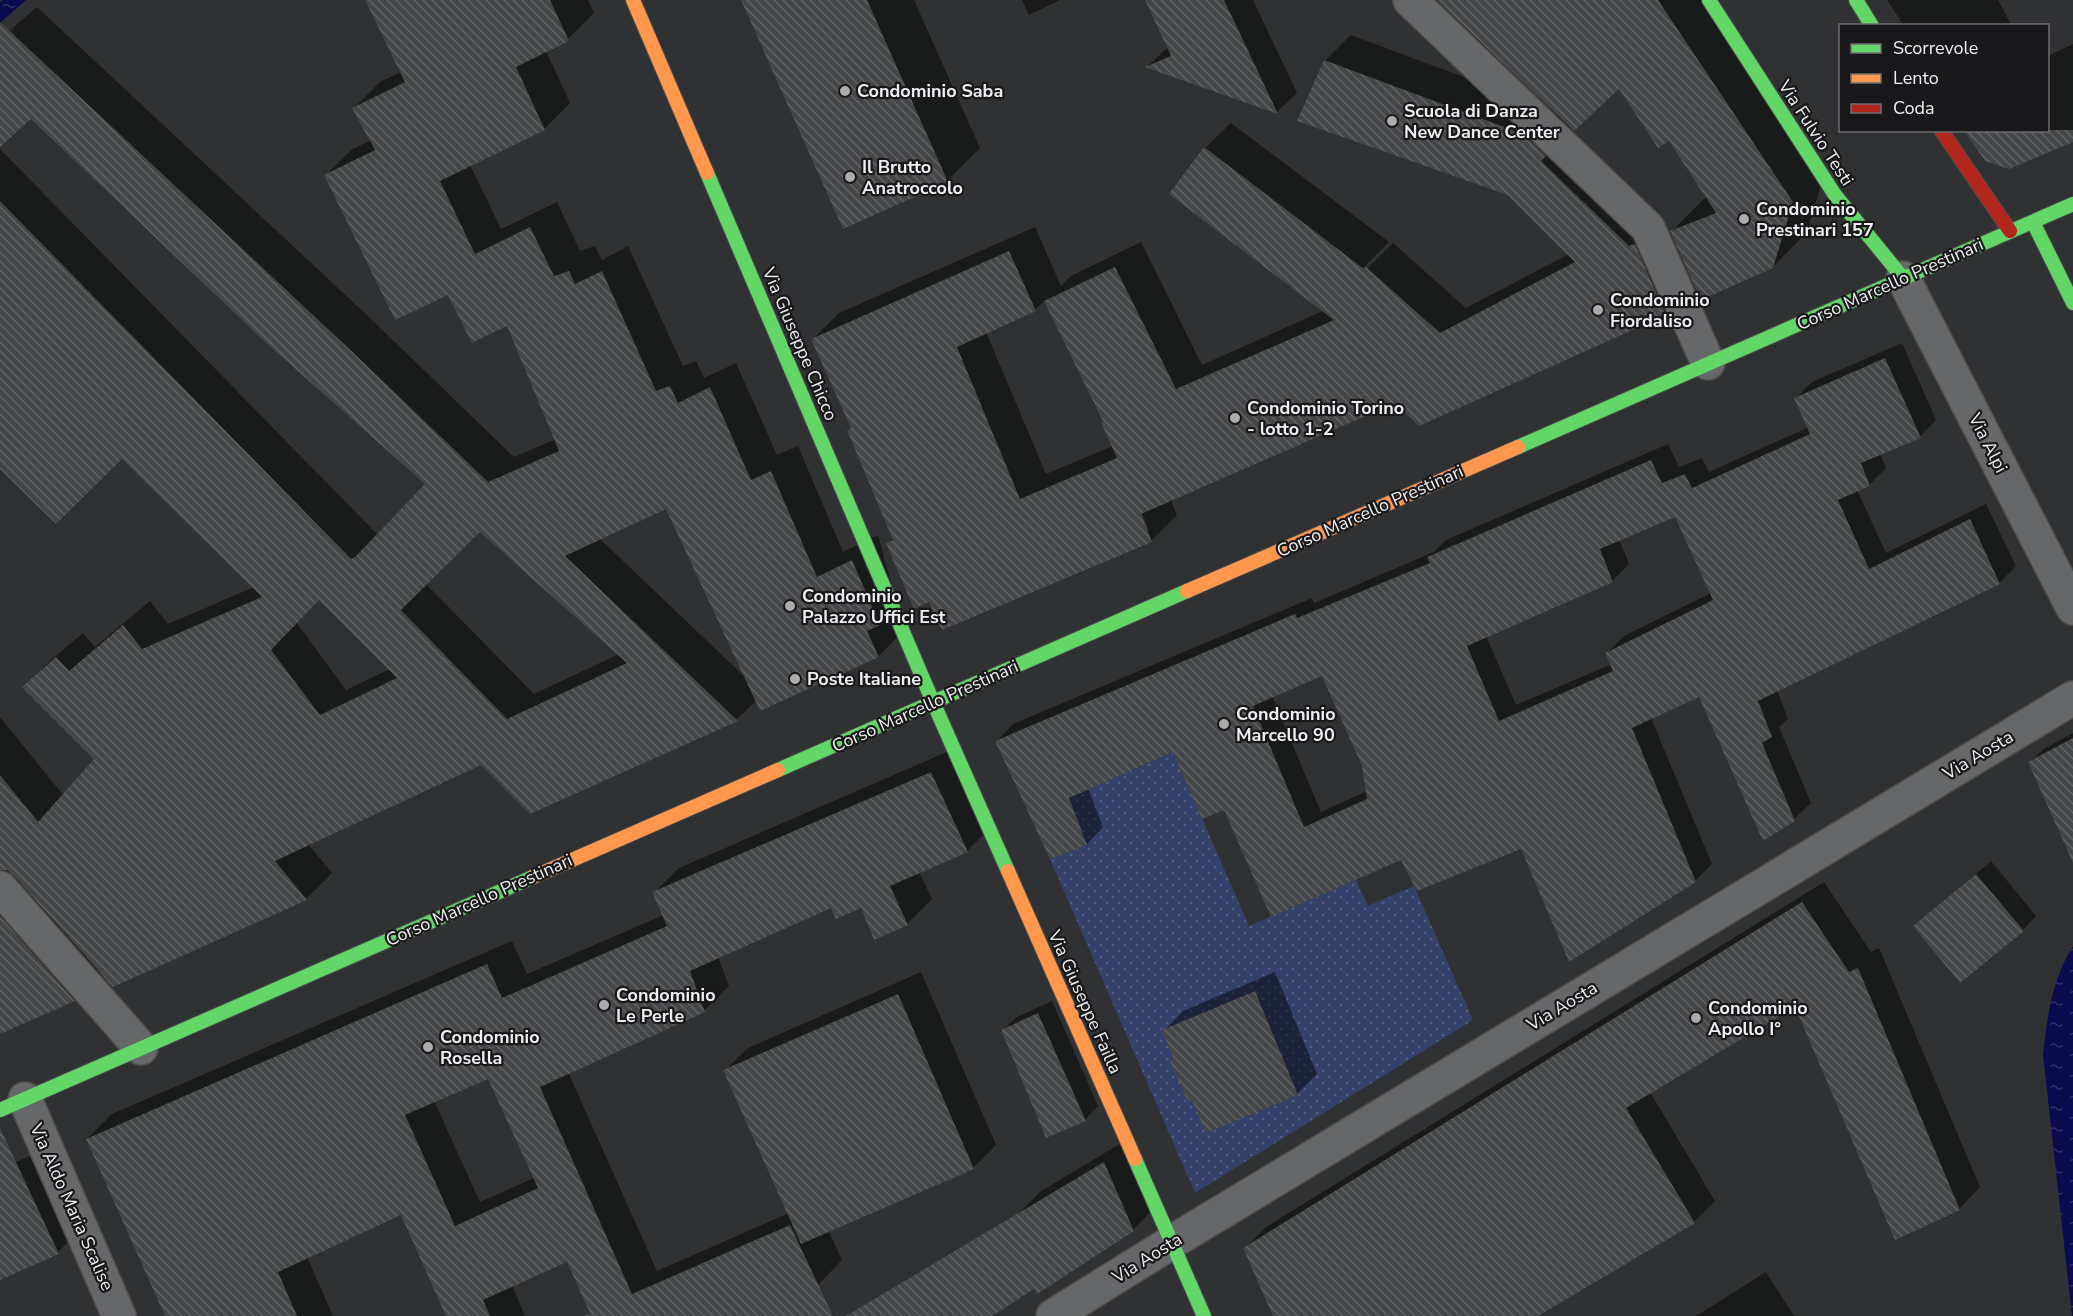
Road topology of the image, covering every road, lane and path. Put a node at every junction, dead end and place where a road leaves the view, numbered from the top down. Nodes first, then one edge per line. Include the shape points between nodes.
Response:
1 (633, 0) edge
2 (1410, 0) edge
3 (1708, 0) edge
4 (1856, 0) edge
5 (1871, 24) edge
6 (1942, 132) edge
7 (2073, 204) edge
8 (2033, 222) junction
9 (2010, 231) junction
10 (1903, 278) junction
11 (2073, 303) edge
12 (1708, 363) junction
13 (2073, 608) edge
14 (2073, 698) edge
15 (933, 702) junction
16 (0, 888) edge
17 (141, 1048) junction
18 (12, 1104) edge
19 (1172, 1242) junction
20 (119, 1316) edge
21 (1053, 1316) edge
22 (1204, 1316) edge

1 - 15 main road, Via Giuseppe Chicco
2 - 12 street via 1648,228
3 - 10 main road, Via Fulvio Testi via 1834,195
4 - 5 main road
6 - 9 main road
7 - 8 main road, Corso Marcello Prestinari
8 - 9 main road, Corso Marcello Prestinari
8 - 11 main road
9 - 10 main road, Corso Marcello Prestinari
10 - 12 main road, Corso Marcello Prestinari
10 - 13 street, Via Alpi
12 - 15 main road, Corso Marcello Prestinari
14 - 19 street, Via Aosta
15 - 17 main road, Corso Marcello Prestinari
15 - 19 main road, Via Giuseppe Failla
16 - 17 street
17 - 18 main road, Corso Marcello Prestinari
18 - 20 street, Via Aldo Maria Scalise
19 - 21 street, Via Aosta
19 - 22 main road, Via Giuseppe Failla

